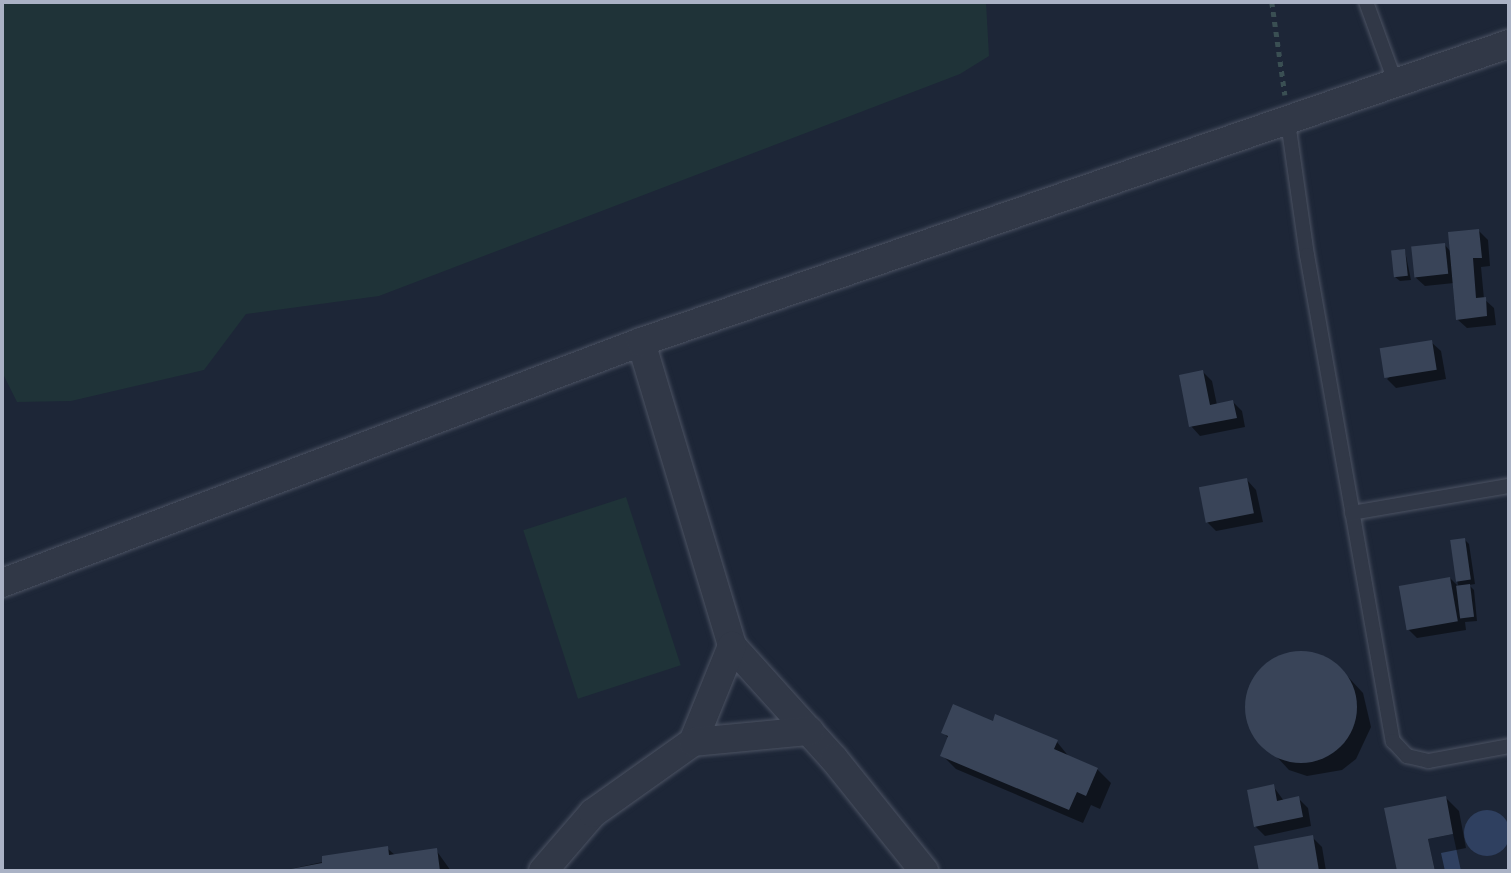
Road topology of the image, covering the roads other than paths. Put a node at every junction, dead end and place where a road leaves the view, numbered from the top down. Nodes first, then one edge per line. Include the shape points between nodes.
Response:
1 (1366, 2) edge
2 (1509, 44) edge
3 (1396, 85) junction
4 (1288, 122) junction
5 (641, 342) junction
6 (1509, 486) edge
7 (1352, 513) junction
8 (2, 583) edge
9 (732, 646) junction
10 (809, 731) junction
11 (693, 742) junction
12 (1509, 746) edge
13 (543, 871) edge
14 (924, 871) edge

1 - 3 lane
2 - 3 street
3 - 4 street
4 - 5 street
4 - 7 lane
5 - 8 street
5 - 9 street
6 - 7 lane
7 - 12 lane via 1393,741 1406,755 1428,761
9 - 10 street
9 - 11 street
10 - 11 street
10 - 14 street
11 - 13 street via 593,813

